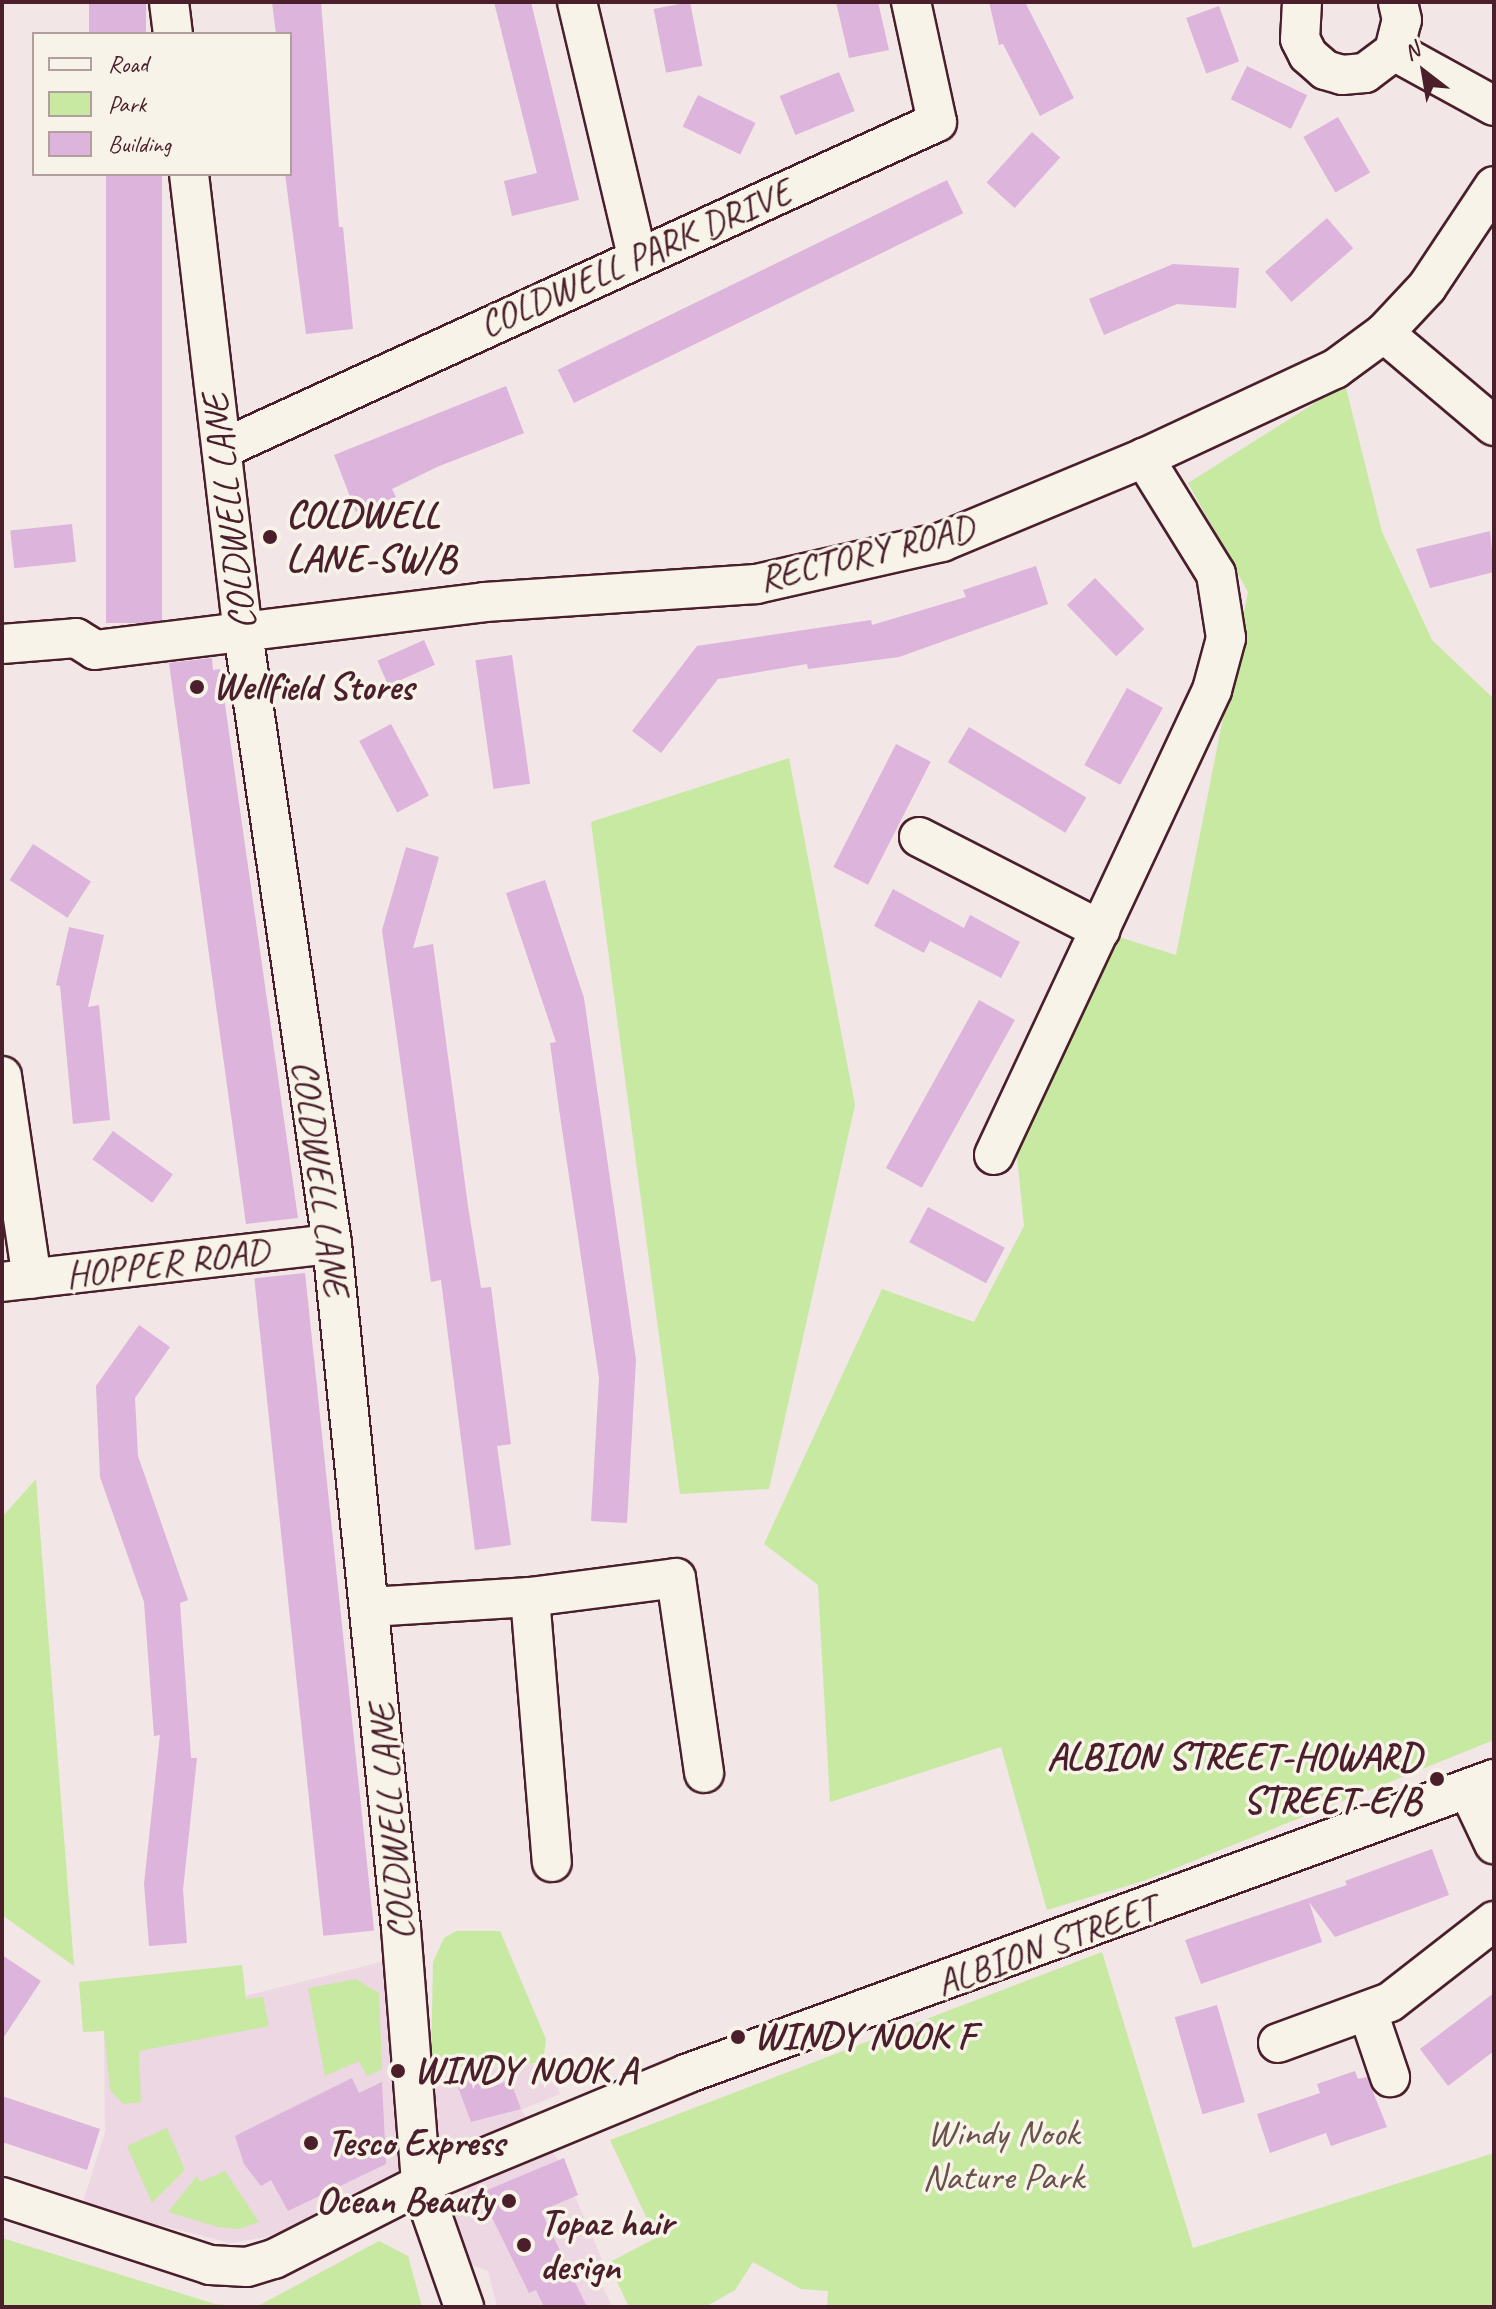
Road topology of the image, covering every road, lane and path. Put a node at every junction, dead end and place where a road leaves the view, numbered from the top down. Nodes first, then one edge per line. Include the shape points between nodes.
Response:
1 (169, 2) edge
2 (577, 2) edge
3 (911, 2) edge
4 (1302, 2) edge
5 (1398, 2) edge
6 (173, 32) edge
7 (1394, 51) junction
8 (1494, 106) edge
9 (189, 176) edge
10 (1490, 205) edge
11 (637, 255) junction
12 (1384, 333) junction
13 (1494, 426) edge
14 (222, 449) junction
15 (1144, 458) junction
16 (243, 633) junction
17 (2, 644) edge
18 (919, 837) dead end
19 (1101, 930) junction
20 (2, 1076) edge
21 (994, 1155) dead end
22 (332, 1244) junction
23 (17, 1281) edge
24 (530, 1597) junction
25 (370, 1607) junction
26 (704, 1773) dead end
27 (1482, 1785) edge
28 (1494, 1844) edge
29 (552, 1862) dead end
30 (1494, 1921) edge
31 (1368, 2012) junction
32 (1278, 2043) dead end
33 (1390, 2077) dead end
34 (421, 2184) junction
35 (2, 2197) edge
36 (464, 2307) edge

1 - 6 street
2 - 11 street
3 - 11 street, COLDWELL PARK DRIVE via 937,122
4 - 7 street via 1300,39 1325,70 1365,73
5 - 7 street via 1402,20
7 - 8 street
9 - 14 street, COLDWELL LANE
10 - 12 street, RECTORY ROAD
11 - 14 street, COLDWELL PARK DRIVE
12 - 13 street
12 - 15 street, RECTORY ROAD via 1335,369
14 - 16 street, COLDWELL LANE
15 - 16 street, RECTORY ROAD via 942,542 756,584 485,602
15 - 19 street via 1216,574 1226,638 1212,690
16 - 17 street, RECTORY ROAD via 95,650 76,638
16 - 22 street, COLDWELL LANE
18 - 19 street
19 - 21 street
20 - 23 street
22 - 23 street, HOPPER ROAD
22 - 25 street, COLDWELL LANE
24 - 25 street
24 - 26 street via 676,1578
24 - 29 street
25 - 34 street, COLDWELL LANE
27 - 28 street
27 - 34 street, ALBION STREET via 686,2074
30 - 31 street via 1390,2002
31 - 32 street
31 - 33 street
34 - 35 street, ALBION STREET via 274,2259 247,2267 210,2265
34 - 36 street, COLDWELL LANE

